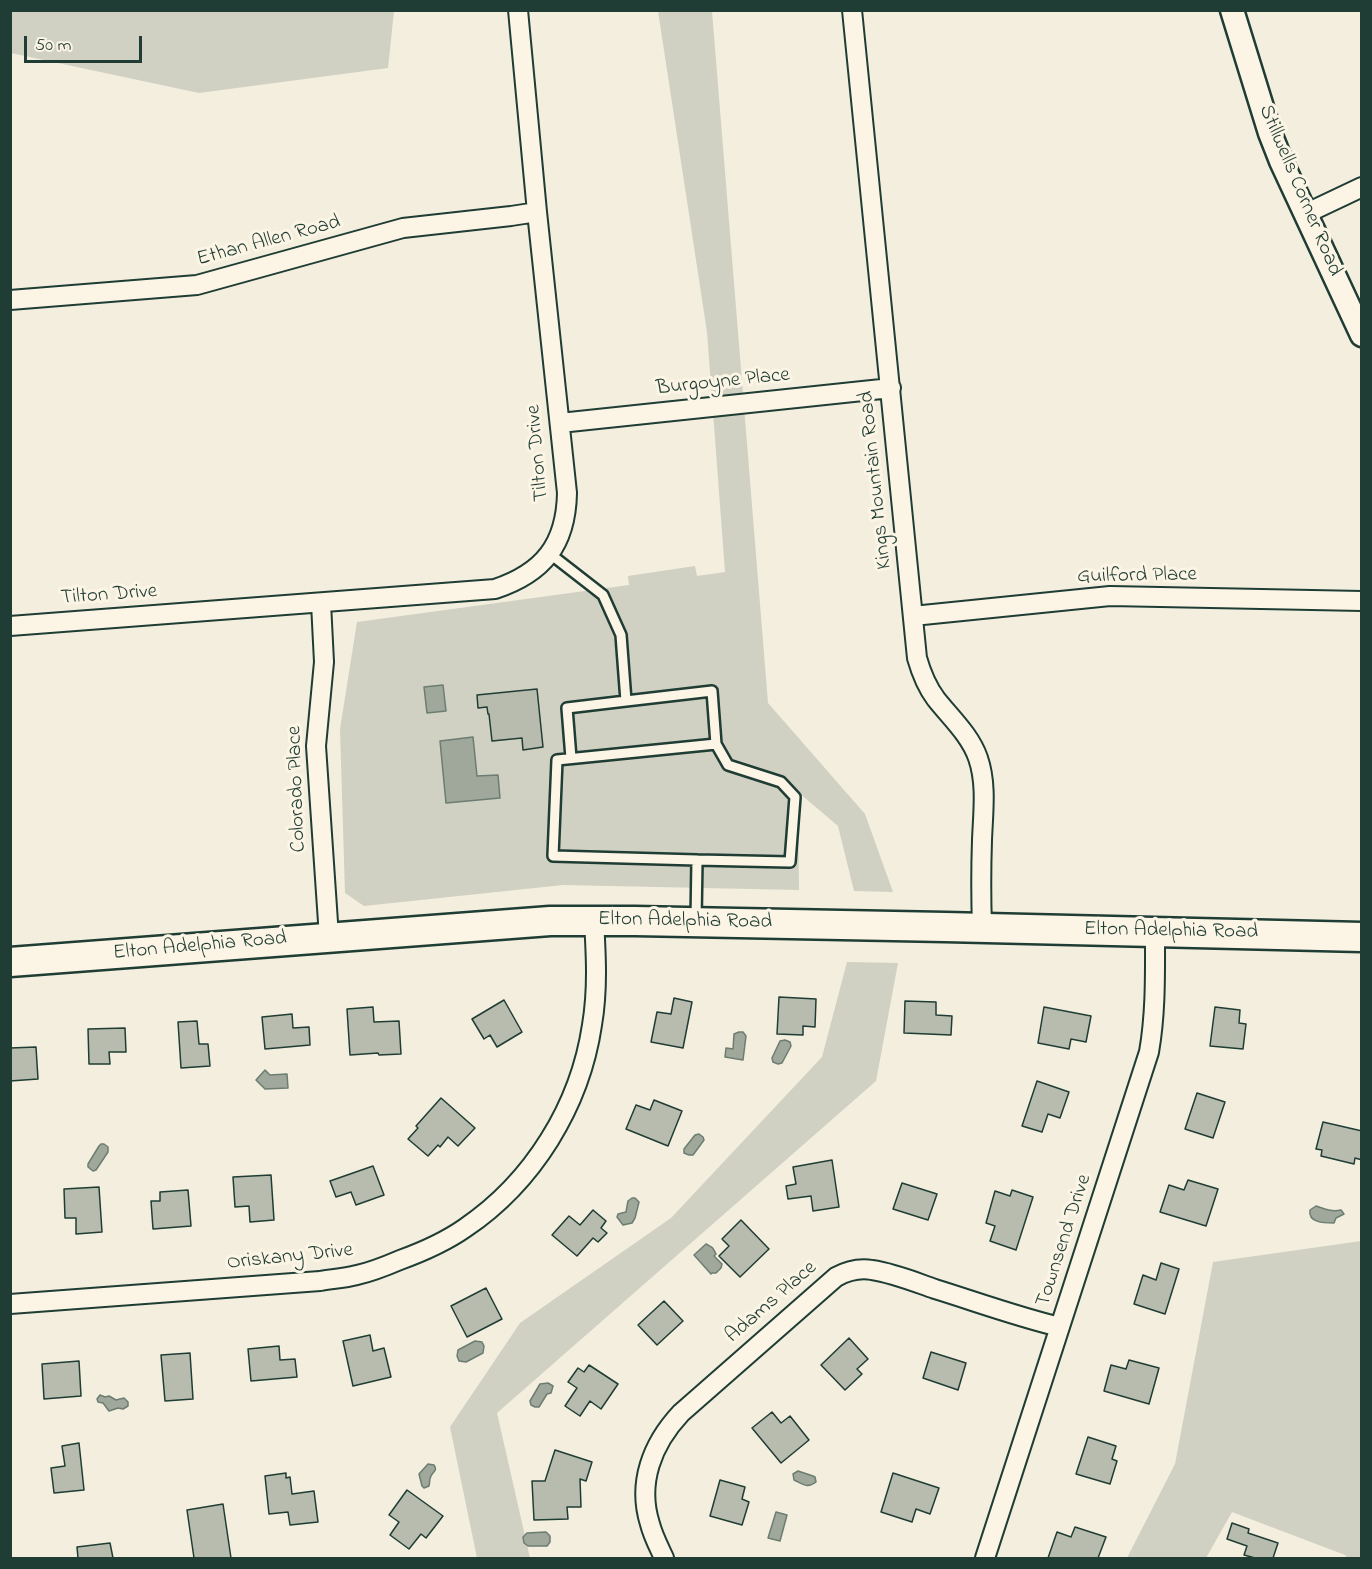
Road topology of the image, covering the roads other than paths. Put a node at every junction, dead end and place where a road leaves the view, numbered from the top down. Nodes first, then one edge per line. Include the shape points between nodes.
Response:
1 (518, 10) edge
2 (852, 10) edge
3 (1232, 10) edge
4 (1362, 187) edge
5 (537, 212) junction
6 (1305, 214) junction
7 (10, 300) edge
8 (1362, 335) edge
9 (891, 388) junction
10 (560, 423) junction
11 (549, 553) junction
12 (1362, 601) edge
13 (321, 603) junction
14 (913, 616) junction
15 (10, 626) edge
16 (626, 701) junction
17 (716, 744) junction
18 (571, 758) junction
19 (697, 860) junction
20 (594, 920) junction
21 (696, 922) junction
22 (982, 927) junction
23 (1155, 931) junction
24 (329, 937) junction
25 (1362, 937) edge
26 (10, 962) edge
27 (10, 1304) edge
28 (1060, 1327) junction
29 (664, 1558) edge
30 (985, 1558) edge

1 - 5 street, Tilton Drive
2 - 9 street, Kings Mountain Road
3 - 6 street, Stillwells Corner Road via 1270,133
4 - 6 street
5 - 7 street, Ethan Allen Road via 404,228 197,285
5 - 10 street, Tilton Drive
6 - 8 street, Stillwells Corner Road
9 - 10 street, Burgoyne Place
9 - 14 street, Kings Mountain Road
10 - 11 street, Tilton Drive via 567,507 559,537
11 - 13 street, Tilton Drive via 529,574 495,589
11 - 16 lane via 603,595 621,635
12 - 14 street, Guilford Place via 1110,596
13 - 15 street, Tilton Drive
13 - 24 street, Colorado Place via 324,662 316,746
14 - 22 street, Kings Mountain Road via 917,657 929,689 970,742 982,773
16 - 17 lane via 712,691
16 - 18 lane via 567,708
17 - 18 lane
17 - 19 lane via 728,765 781,782 795,797 790,862
18 - 19 lane via 557,760 553,856
19 - 21 lane
20 - 21 main road, Elton Adelphia Road
20 - 24 main road, Elton Adelphia Road
20 - 27 street, Oriskany Drive via 593,1024 581,1073 544,1148 500,1200 464,1229 427,1250 356,1275 320,1281
21 - 22 main road, Elton Adelphia Road
22 - 23 main road, Elton Adelphia Road
23 - 25 main road, Elton Adelphia Road
23 - 28 street, Townsend Drive via 1155,1009 1149,1052
24 - 26 main road, Elton Adelphia Road
28 - 29 street, Adams Place via 872,1270 855,1270 836,1277 681,1413 657,1445 646,1477 645,1497 649,1522
28 - 30 street, Townsend Drive

